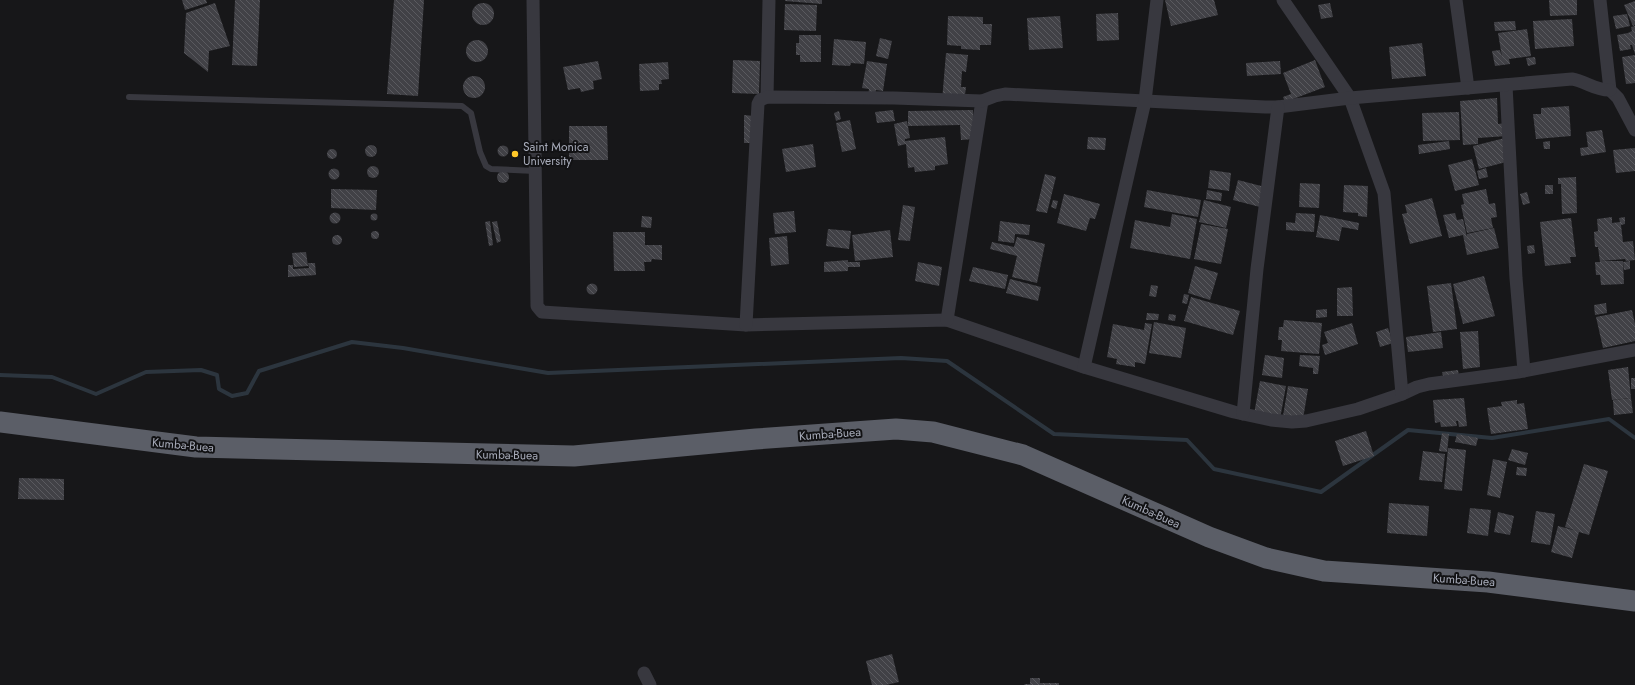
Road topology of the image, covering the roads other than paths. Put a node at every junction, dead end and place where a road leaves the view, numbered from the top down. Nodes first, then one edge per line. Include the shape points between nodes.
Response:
1 (533, 0) edge
2 (769, 0) edge
3 (1157, 0) edge
4 (1283, 0) edge
5 (1456, 0) edge
6 (1600, 0) edge
7 (1506, 85) junction
8 (1468, 88) junction
9 (1610, 90) junction
10 (129, 97) dead end
11 (767, 97) junction
12 (1350, 98) junction
13 (982, 101) junction
14 (1145, 101) junction
15 (1278, 107) junction
16 (1635, 130) edge
17 (535, 171) junction
18 (947, 320) junction
19 (746, 325) junction
20 (1635, 350) edge
21 (1084, 367) junction
22 (1524, 371) junction
23 (1402, 394) junction
24 (1244, 414) junction
25 (0, 422) edge
26 (1635, 601) edge

1 - 17 street
2 - 11 street
3 - 14 street
4 - 12 street
5 - 8 street
6 - 9 street
7 - 8 street
7 - 9 street via 1572,79
7 - 22 street via 1516,278
8 - 12 street
9 - 16 street via 1618,98
10 - 17 lane via 462,106 471,113 486,166 491,169
11 - 13 street
11 - 19 street via 758,104
12 - 15 street
12 - 23 street via 1384,193
13 - 14 street via 1004,94
13 - 18 street
14 - 15 street
14 - 21 street
15 - 24 street via 1257,269
17 - 19 street via 537,306 542,312
18 - 19 street
18 - 21 street
20 - 22 street
21 - 24 street
22 - 23 street via 1429,384
23 - 24 street via 1358,409 1306,421 1271,420
25 - 26 highway, Kumba-Buea via 196,447 574,456 888,430 933,432 1023,455 1209,537 1266,558 1324,571 1488,582

